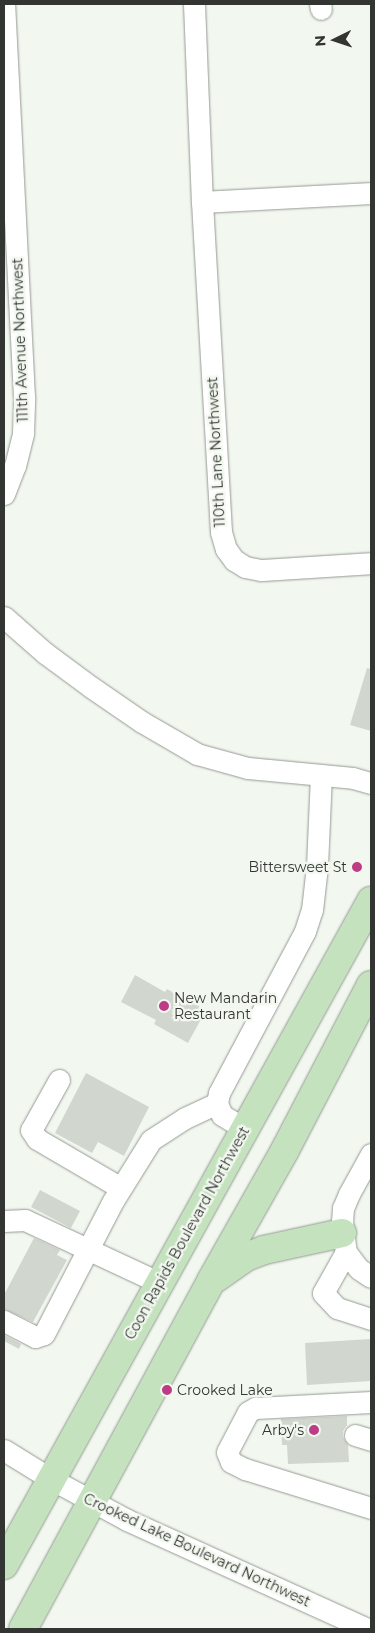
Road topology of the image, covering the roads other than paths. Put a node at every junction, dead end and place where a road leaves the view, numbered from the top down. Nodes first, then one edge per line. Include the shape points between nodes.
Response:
1 (4, 4) edge
2 (194, 4) edge
3 (7, 113) edge
4 (371, 193) edge
5 (202, 202) junction
6 (4, 494) edge
7 (371, 563) edge
8 (4, 617) edge
9 (321, 775) junction
10 (369, 777) edge
11 (371, 901) edge
12 (371, 985) edge
13 (59, 1080) dead end
14 (217, 1104) junction
15 (245, 1129) junction
16 (371, 1154) edge
17 (121, 1188) junction
18 (4, 1221) edge
19 (344, 1242) junction
20 (89, 1250) junction
21 (371, 1277) edge
22 (211, 1281) junction
23 (160, 1283) junction
24 (371, 1319) edge
25 (4, 1321) edge
26 (371, 1402) edge
27 (4, 1450) edge
28 (51, 1479) junction
29 (93, 1503) junction
30 (371, 1508) edge
31 (4, 1566) edge
32 (23, 1629) edge
33 (367, 1629) edge

1 - 3 street, 111th Avenue Northwest
2 - 5 street, 110th Lane Northwest
3 - 6 street, 111th Avenue Northwest via 24,406 23,433
4 - 5 street
5 - 7 street, 110th Lane Northwest via 221,532 226,549 245,567 261,570
8 - 9 street via 44,653 91,687 197,754 248,768
9 - 10 street
9 - 14 street via 312,910 292,957 219,1093
11 - 15 main road, Coon Rapids Boulevard Northwest
12 - 22 main road via 285,1150
13 - 17 street via 31,1130 37,1139
14 - 15 street via 222,1115
14 - 17 street via 184,1118 151,1140
15 - 23 main road, Coon Rapids Boulevard Northwest
16 - 19 street via 343,1208
17 - 20 street
18 - 20 street via 25,1220
19 - 21 street via 358,1270
19 - 22 main road via 264,1250 246,1257
19 - 24 street via 323,1293 336,1308
20 - 23 street
20 - 25 street via 44,1334 35,1337
22 - 29 main road
23 - 28 main road, Coon Rapids Boulevard Northwest
26 - 30 street via 255,1408 248,1412 227,1452 231,1462 245,1469
27 - 28 street, Crooked Lake Boulevard Northwest
28 - 29 street, Crooked Lake Boulevard Northwest
28 - 31 main road, Coon Rapids Boulevard Northwest
29 - 32 main road
29 - 33 street, Crooked Lake Boulevard Northwest

